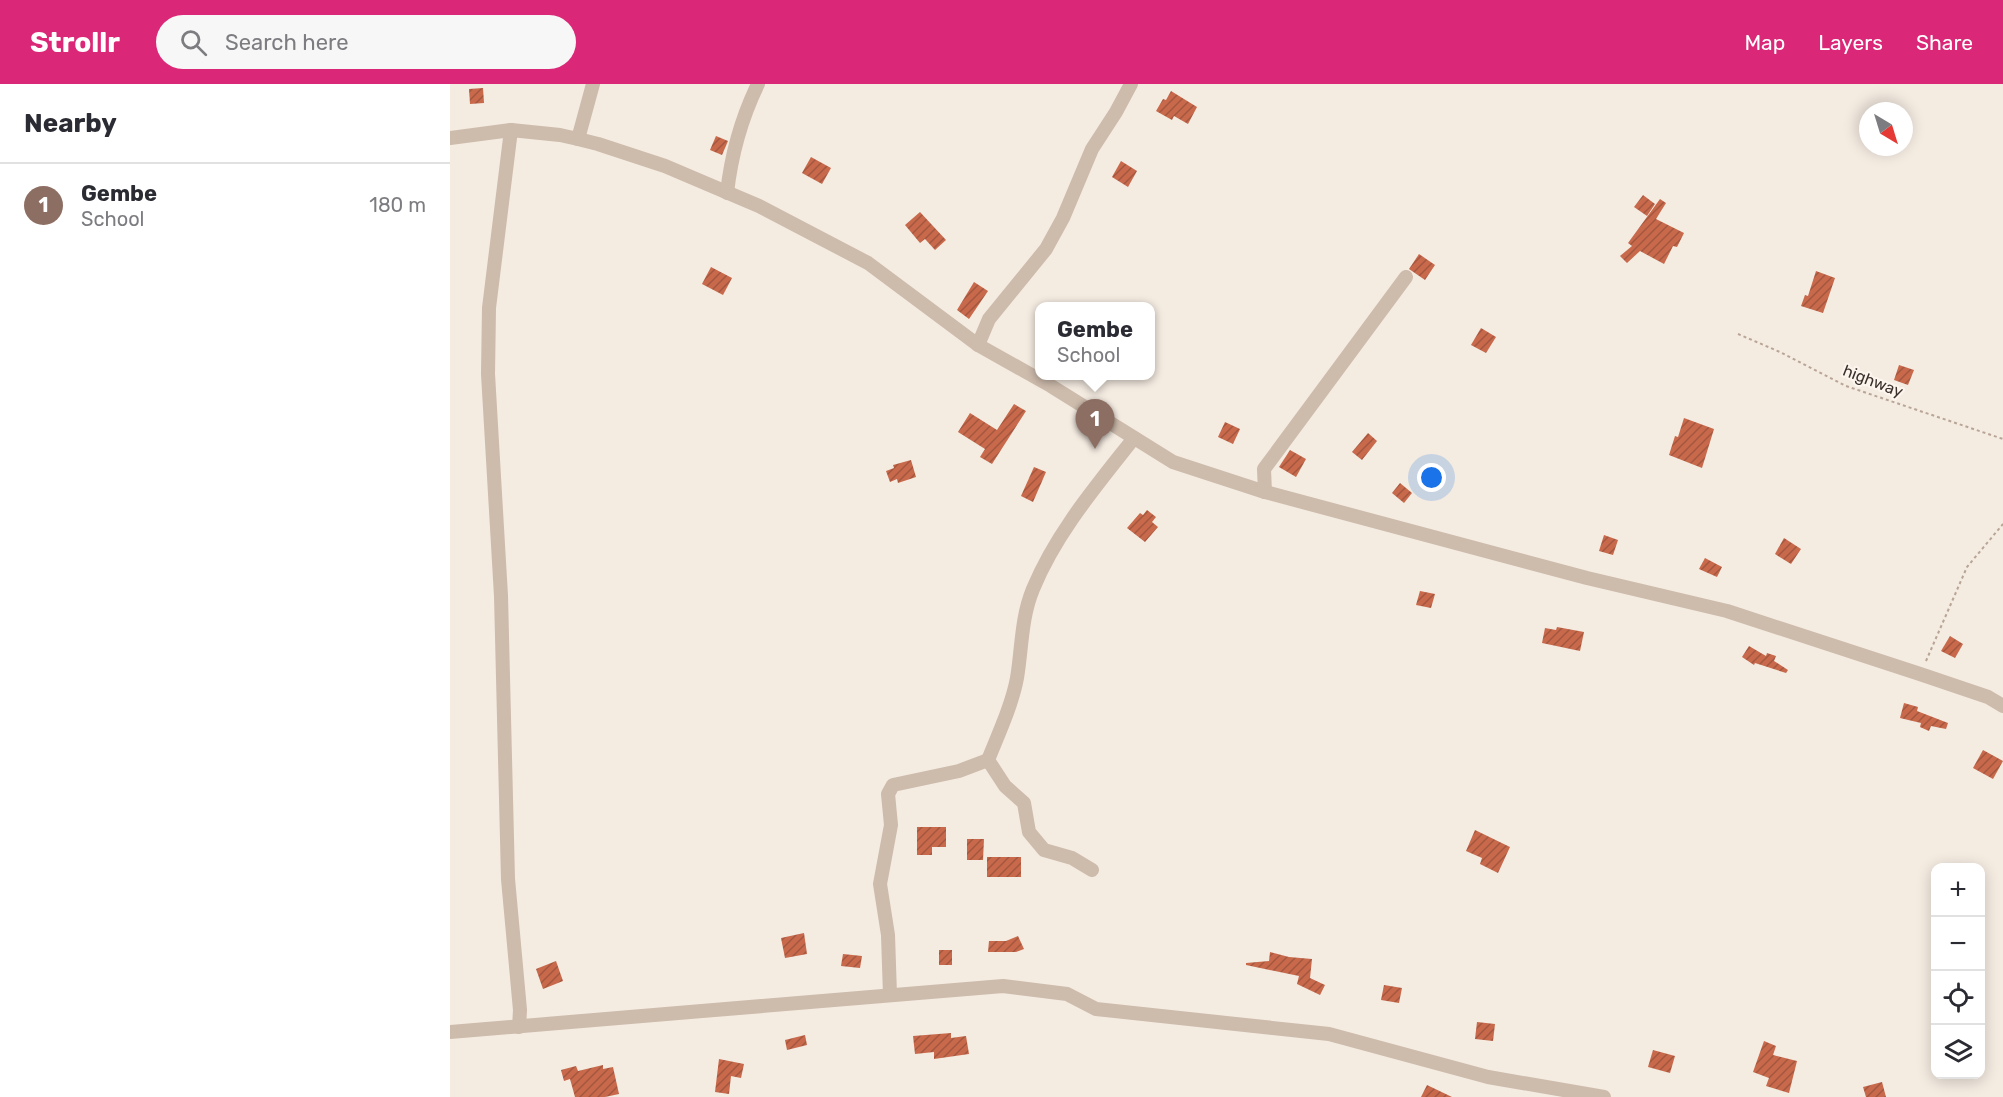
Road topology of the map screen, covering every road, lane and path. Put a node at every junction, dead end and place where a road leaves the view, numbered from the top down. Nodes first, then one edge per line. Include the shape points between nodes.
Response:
1 (593, 84) edge
2 (758, 84) edge
3 (1131, 84) edge
4 (511, 130) junction
5 (450, 138) edge
6 (578, 139) junction
7 (727, 193) junction
8 (1406, 277) dead end
9 (1738, 334) dead end
10 (978, 345) junction
11 (1035, 377) edge
12 (1040, 380) edge
13 (1134, 438) junction
14 (2003, 439) edge
15 (1265, 492) junction
16 (2003, 524) edge
17 (1920, 674) junction
18 (2003, 706) edge
19 (988, 760) junction
20 (1092, 870) dead end
21 (890, 996) junction
22 (519, 1027) junction
23 (450, 1032) edge
24 (1604, 1097) edge

1 - 6 street
2 - 7 street via 730,168
3 - 10 street via 1092,149 1046,249 989,319
4 - 5 street
4 - 6 street
4 - 22 street via 489,308 488,374 501,596 508,879
6 - 7 street via 665,166
7 - 10 street via 868,263
8 - 15 street via 1264,469
9 - 14 path, highway via 1846,386
10 - 11 street
12 - 13 street
13 - 15 street via 1173,462
13 - 19 street via 1066,527 1032,590 1021,632 1017,679
15 - 17 street via 1727,611
16 - 17 path via 1966,567
17 - 18 street
19 - 20 street via 1005,786 1024,803 1029,832 1044,850 1072,858
19 - 21 street via 958,771 893,785 888,794 891,825 880,884 888,935
21 - 22 street
21 - 24 street via 1003,986 1067,994 1096,1009 1329,1034 1488,1077
22 - 23 street

